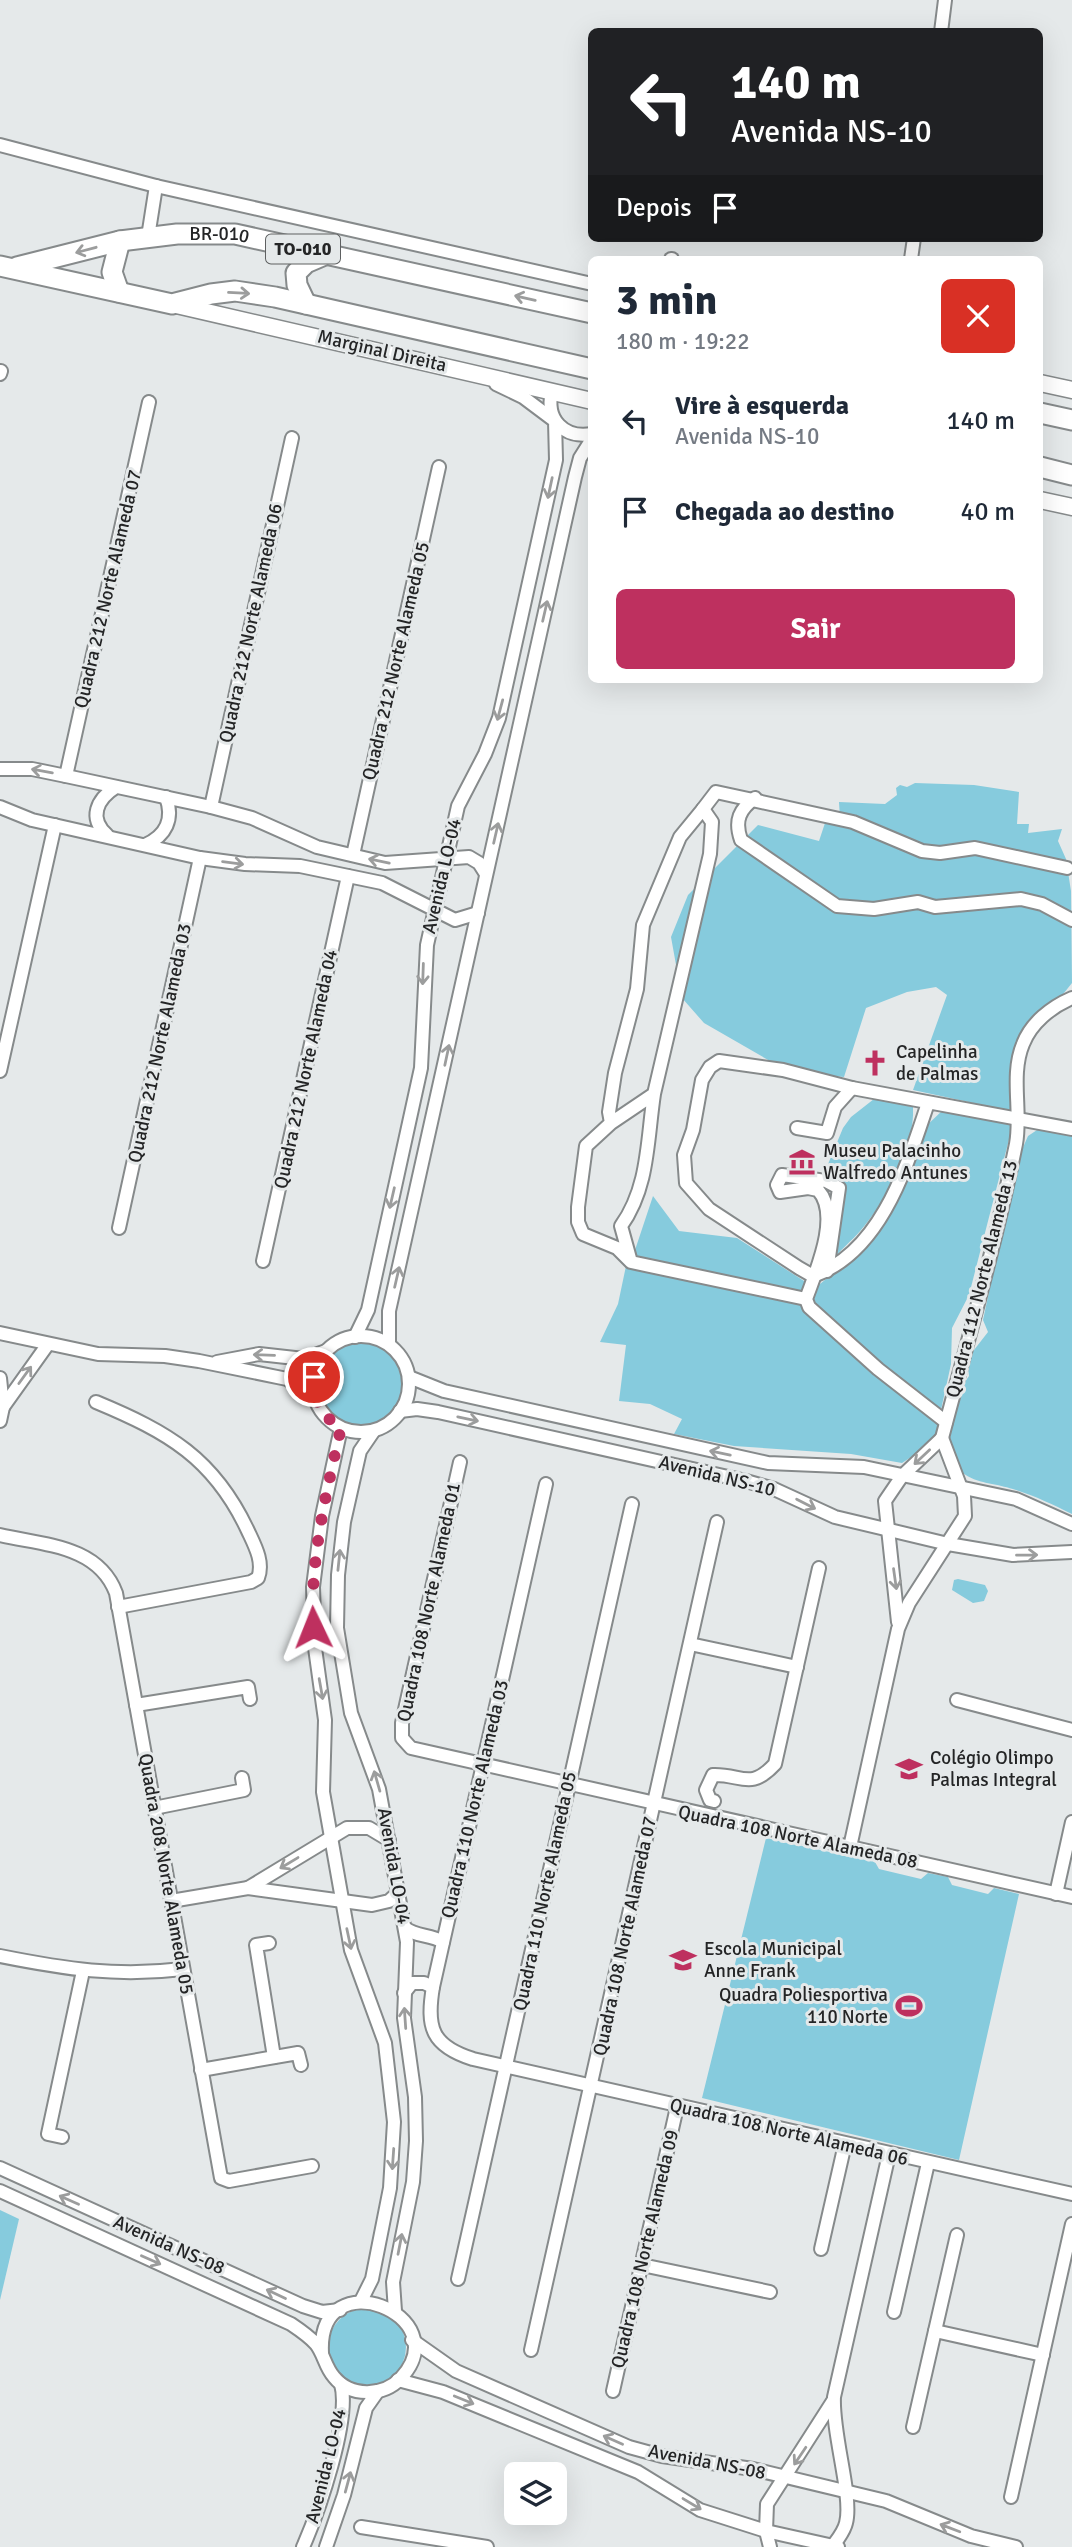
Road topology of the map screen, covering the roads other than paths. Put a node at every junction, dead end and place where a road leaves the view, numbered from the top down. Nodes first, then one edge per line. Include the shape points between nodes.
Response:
1 (945, 0) edge
2 (942, 28) edge
3 (0, 145) edge
4 (156, 186) junction
5 (148, 237) junction
6 (120, 241) junction
7 (327, 254) junction
8 (6, 267) edge
9 (588, 283) edge
10 (119, 292) junction
11 (172, 304) junction
12 (306, 304) junction
13 (588, 312) edge
14 (452, 367) junction
15 (588, 368) edge
16 (1043, 384) edge
17 (1072, 390) edge
18 (552, 391) junction
19 (588, 400) edge
20 (149, 402) dead end
21 (1043, 414) edge
22 (1072, 420) edge
23 (555, 421) junction
24 (588, 436) edge
25 (292, 438) dead end
26 (588, 446) edge
27 (439, 467) dead end
28 (1043, 468) edge
29 (1072, 475) edge
30 (1043, 501) edge
31 (1072, 507) edge
32 (0, 769) edge
33 (66, 776) junction
34 (116, 787) junction
35 (166, 797) junction
36 (755, 798) junction
37 (0, 807) edge
38 (211, 807) junction
39 (703, 809) junction
40 (55, 825) junction
41 (107, 835) junction
42 (145, 845) junction
43 (353, 855) junction
44 (200, 858) junction
45 (446, 858) junction
46 (1068, 868) dead end
47 (486, 874) junction
48 (348, 876) junction
49 (435, 909) junction
50 (478, 912) junction
51 (1072, 920) edge
52 (1072, 998) edge
53 (0, 1071) edge
54 (852, 1088) junction
55 (654, 1094) junction
56 (929, 1103) junction
57 (1017, 1120) junction
58 (611, 1123) junction
59 (797, 1128) dead end
60 (1071, 1130) edge
61 (119, 1228) dead end
62 (263, 1261) dead end
63 (631, 1262) junction
64 (827, 1271) junction
65 (813, 1276) junction
66 (806, 1299) junction
67 (0, 1333) edge
68 (355, 1337) junction
69 (48, 1343) junction
70 (388, 1344) junction
71 (328, 1351) junction
72 (199, 1361) junction
73 (409, 1377) junction
74 (0, 1378) edge
75 (315, 1395) junction
76 (96, 1402) dead end
77 (3, 1407) junction
78 (400, 1411) junction
79 (0, 1421) edge
80 (946, 1422) junction
81 (341, 1428) junction
82 (373, 1432) junction
83 (942, 1438) junction
84 (460, 1462) dead end
85 (902, 1476) junction
86 (546, 1484) dead end
87 (961, 1489) junction
88 (632, 1504) dead end
89 (717, 1522) dead end
90 (1072, 1524) edge
91 (888, 1530) junction
92 (0, 1535) edge
93 (948, 1544) junction
94 (1072, 1552) edge
95 (819, 1568) dead end
96 (118, 1607) junction
97 (898, 1629) junction
98 (690, 1644) junction
99 (797, 1667) junction
100 (250, 1699) dead end
101 (957, 1700) dead end
102 (136, 1705) junction
103 (1072, 1730) edge
104 (483, 1766) junction
105 (242, 1778) dead end
106 (568, 1786) junction
107 (714, 1801) dead end
108 (654, 1805) junction
109 (154, 1808) junction
110 (1072, 1822) edge
111 (331, 1839) junction
112 (389, 1840) junction
113 (850, 1847) junction
114 (248, 1888) junction
115 (399, 1892) junction
116 (1056, 1894) junction
117 (1072, 1897) edge
118 (171, 1901) junction
119 (342, 1902) junction
120 (405, 1928) junction
121 (440, 1935) junction
122 (269, 1943) dead end
123 (0, 1956) edge
124 (183, 1969) junction
125 (83, 1971) junction
126 (431, 1982) junction
127 (404, 1993) junction
128 (274, 2057) junction
129 (301, 2065) dead end
130 (506, 2067) junction
131 (201, 2070) junction
132 (592, 2087) junction
133 (677, 2107) junction
134 (62, 2137) dead end
135 (845, 2144) junction
136 (889, 2154) junction
137 (928, 2163) junction
138 (312, 2166) dead end
139 (0, 2168) edge
140 (0, 2191) edge
141 (1072, 2194) edge
142 (1072, 2224) edge
143 (957, 2235) dead end
144 (821, 2249) dead end
145 (642, 2265) junction
146 (458, 2279) dead end
147 (770, 2292) dead end
148 (360, 2301) junction
149 (340, 2310) junction
150 (395, 2311) junction
151 (894, 2312) dead end
152 (935, 2331) junction
153 (412, 2340) junction
154 (531, 2350) dead end
155 (322, 2353) junction
156 (1043, 2355) junction
157 (398, 2380) junction
158 (341, 2384) junction
159 (378, 2391) junction
160 (614, 2391) dead end
161 (834, 2398) junction
162 (913, 2427) dead end
163 (785, 2478) junction
164 (845, 2493) junction
165 (1011, 2497) dead end
166 (361, 2527) dead end
167 (766, 2530) junction
168 (835, 2546) edge
169 (303, 2547) edge
170 (326, 2547) edge
171 (487, 2547) edge
172 (770, 2547) edge
173 (1016, 2547) edge

1 - 2 street
3 - 4 street
4 - 5 street
4 - 9 street
5 - 6 highway, BR-010 / TO-010
5 - 7 highway, BR-010 / TO-010 via 235,234
6 -> 8 highway, BR-010 / TO-010
6 - 10 highway via 112,272
7 - 12 highway via 296,273 296,285
13 -> 7 highway, BR-010 / TO-010
8 - 10 highway, TO-010
10 - 11 highway, TO-010
11 -> 12 highway, TO-010 via 235,291
11 - 14 main road, Marginal Direita
12 - 15 highway, TO-010
14 - 18 main road, Marginal Direita
14 - 23 street via 514,392
16 - 17 main road
18 - 19 main road, Marginal Direita
18 - 23 street, Avenida LO-04 via 550,407
20 - 33 street, Quadra 212 Norte Alameda 07
21 - 22 highway
23 - 24 street via 569,433
23 -> 45 street, Avenida LO-04 via 555,464 502,707 491,741 460,799
25 - 38 street, Quadra 212 Norte Alameda 06
47 -> 26 street via 577,469
27 - 43 street, Quadra 212 Norte Alameda 05
28 - 29 highway
30 - 31 main road
33 -> 32 street
33 - 34 street
34 - 35 street
34 - 41 street via 105,794 96,811 97,824
35 - 38 street
35 - 42 street via 169,818 164,832
36 - 39 street via 716,792
36 - 46 street via 853,822 922,851 975,848
36 - 51 street via 738,817 741,840 837,906 874,909 918,902 935,907 1021,899
37 - 40 street
38 - 43 street via 252,818 310,845
39 - 55 street via 712,822 710,854
39 - 58 street via 680,837 643,925 637,989 615,1073
40 - 41 street
40 - 53 street
41 - 42 street
42 - 44 street
45 -> 43 street via 394,864
44 -> 48 street via 300,866
44 - 61 street, Quadra 212 Norte Alameda 03
45 - 47 street via 469,857
45 - 49 street, Avenida LO-04
47 - 50 street
48 - 49 street via 388,885
48 - 62 street, Quadra 212 Norte Alameda 04
49 - 50 street via 455,920
49 -> 68 street, Avenida LO-04 via 424,965 423,1059 368,1310
70 -> 50 street via 389,1311
52 - 57 street, Quadra 112 Norte Alameda 13 via 1035,1024 1023,1044 1016,1071
54 - 56 street
54 - 59 street via 835,1107 827,1133
54 - 65 street via 783,1070 719,1061 702,1080 684,1155 686,1183 698,1200
55 - 58 street
55 - 63 street via 645,1175 621,1226
56 - 57 street
56 - 64 street via 890,1200 868,1233
57 - 60 street
57 - 80 street, Quadra 112 Norte Alameda 13 via 1016,1141
58 - 63 street via 586,1146 578,1222 583,1234 617,1248
63 - 66 street
64 - 65 street
64 - 65 street via 839,1188 826,1181 782,1175 776,1185 780,1192 808,1188 824,1199 826,1238
65 - 66 street
66 - 80 street via 814,1312
67 - 69 street
68 - 70 street
68 - 71 street
69 - 72 street via 98,1354
77 -> 69 street
70 - 73 street
71 -> 72 street via 304,1359 259,1354 222,1362
71 - 75 street via 316,1372
72 - 75 street via 286,1379
73 - 78 street
85 -> 73 street, Avenida NS-10 via 845,1464 768,1463 444,1391
74 - 77 street
75 - 81 street via 323,1413
76 - 96 street via 162,1432 211,1471 240,1514 260,1563 258,1578 251,1582
77 - 79 street
78 - 82 street
78 -> 91 street, Avenida NS-10 via 439,1412 746,1480 835,1517
80 - 83 street, Quadra 112 Norte Alameda 13
81 - 82 street
81 -> 111 street via 321,1516 313,1587 325,1720 323,1792
112 -> 82 street, Avenida LO-04 via 377,1780 351,1713 337,1628 344,1522 360,1451
83 -> 85 street
83 - 87 street
84 - 104 street, Quadra 108 Norte Alameda 01 via 401,1730 411,1748
85 - 87 street, Avenida NS-10
85 - 91 street via 886,1501
86 - 104 street, Quadra 110 Norte Alameda 03
87 - 90 street, Avenida NS-10 via 1031,1504
87 - 93 street via 965,1516
88 - 106 street, Quadra 110 Norte Alameda 05
89 - 98 street, Quadra 108 Norte Alameda 07
91 - 93 street, Avenida NS-10
91 -> 97 street
92 - 96 street, Quadra 208 Norte Alameda 05 via 78,1553 95,1562 114,1589
93 -> 94 street, Avenida NS-10 via 1013,1555
93 - 97 street via 909,1603
95 - 99 street
96 - 102 street, Quadra 208 Norte Alameda 05
97 - 113 street
98 - 99 street
98 - 108 street, Quadra 108 Norte Alameda 07
99 - 107 street via 775,1765 748,1781 713,1775 706,1790
100 - 102 street via 248,1687
101 - 103 street
102 - 109 street, Quadra 208 Norte Alameda 05
104 - 106 street, Quadra 108 Norte Alameda 08
104 - 121 street, Quadra 110 Norte Alameda 03
105 - 109 street via 244,1790
106 - 108 street, Quadra 108 Norte Alameda 08
106 - 130 street, Quadra 110 Norte Alameda 05
108 - 113 street, Quadra 108 Norte Alameda 08
108 - 132 street, Quadra 108 Norte Alameda 07
109 - 118 street, Quadra 208 Norte Alameda 05
110 - 116 street
111 - 112 street via 347,1828 363,1827
111 -> 114 street
111 - 119 street
112 - 115 street, Avenida LO-04
113 - 116 street, Quadra 108 Norte Alameda 08
114 - 118 street
114 - 119 street
115 - 119 street via 372,1906
115 - 120 street, Avenida LO-04
116 - 117 street, Quadra 108 Norte Alameda 08
118 - 124 street, Quadra 208 Norte Alameda 05
119 -> 148 street via 351,1950 383,2032 393,2102 391,2178 372,2279
120 - 121 street
120 - 127 street, Avenida LO-04 via 408,1962
121 - 126 street, Quadra 110 Norte Alameda 03
122 - 128 street via 256,1945
123 - 125 street
124 - 125 street via 135,1974
124 - 131 street, Quadra 208 Norte Alameda 05
125 - 134 street via 48,2134
126 - 127 street via 412,1983
126 - 130 street, Quadra 110 Norte Alameda 03 via 430,2023 441,2043 458,2054
150 -> 127 street, Avenida LO-04 via 393,2282 413,2182 416,2141
128 - 129 street via 298,2053
128 - 131 street
130 - 132 street, Quadra 108 Norte Alameda 06
130 - 146 street, Quadra 110 Norte Alameda 05
131 - 138 street, Quadra 208 Norte Alameda 05 via 223,2179
132 - 133 street, Quadra 108 Norte Alameda 06
132 - 154 street, Quadra 108 Norte Alameda 07
133 - 135 street, Quadra 108 Norte Alameda 06
133 - 145 street, Quadra 108 Norte Alameda 09
135 - 136 street, Quadra 108 Norte Alameda 06
135 - 144 street
136 - 137 street, Quadra 108 Norte Alameda 06
136 - 161 street
137 - 141 street, Quadra 108 Norte Alameda 06
137 - 151 street
149 -> 139 street, Avenida NS-08 via 322,2312 303,2306
140 -> 155 street, Avenida NS-08 via 272,2315 298,2329
142 - 156 street
143 - 152 street
145 - 147 street
145 - 160 street, Quadra 108 Norte Alameda 09
148 - 149 street, Avenida NS-08
148 - 150 street
149 - 155 street via 326,2329
150 - 153 street, Avenida NS-08
152 - 156 street
152 - 162 street
153 - 157 street via 411,2357
163 -> 153 street, Avenida NS-08 via 629,2447 456,2371
155 - 158 street, Avenida NS-08
156 - 165 street
157 - 159 street
157 -> 167 street, Avenida NS-08 via 443,2392 638,2472 700,2510
158 - 159 street via 364,2392
158 - 169 street, Avenida LO-04 via 341,2415 332,2459
170 -> 159 street, Avenida LO-04 via 366,2408
161 -> 163 street
161 - 164 street via 834,2433
163 - 164 street, Avenida NS-08
163 - 167 street via 767,2504
164 - 168 street via 846,2523
173 -> 164 street, Avenida NS-08 via 971,2536 886,2501
166 - 171 street
167 - 168 street, Avenida NS-08
167 - 172 street

